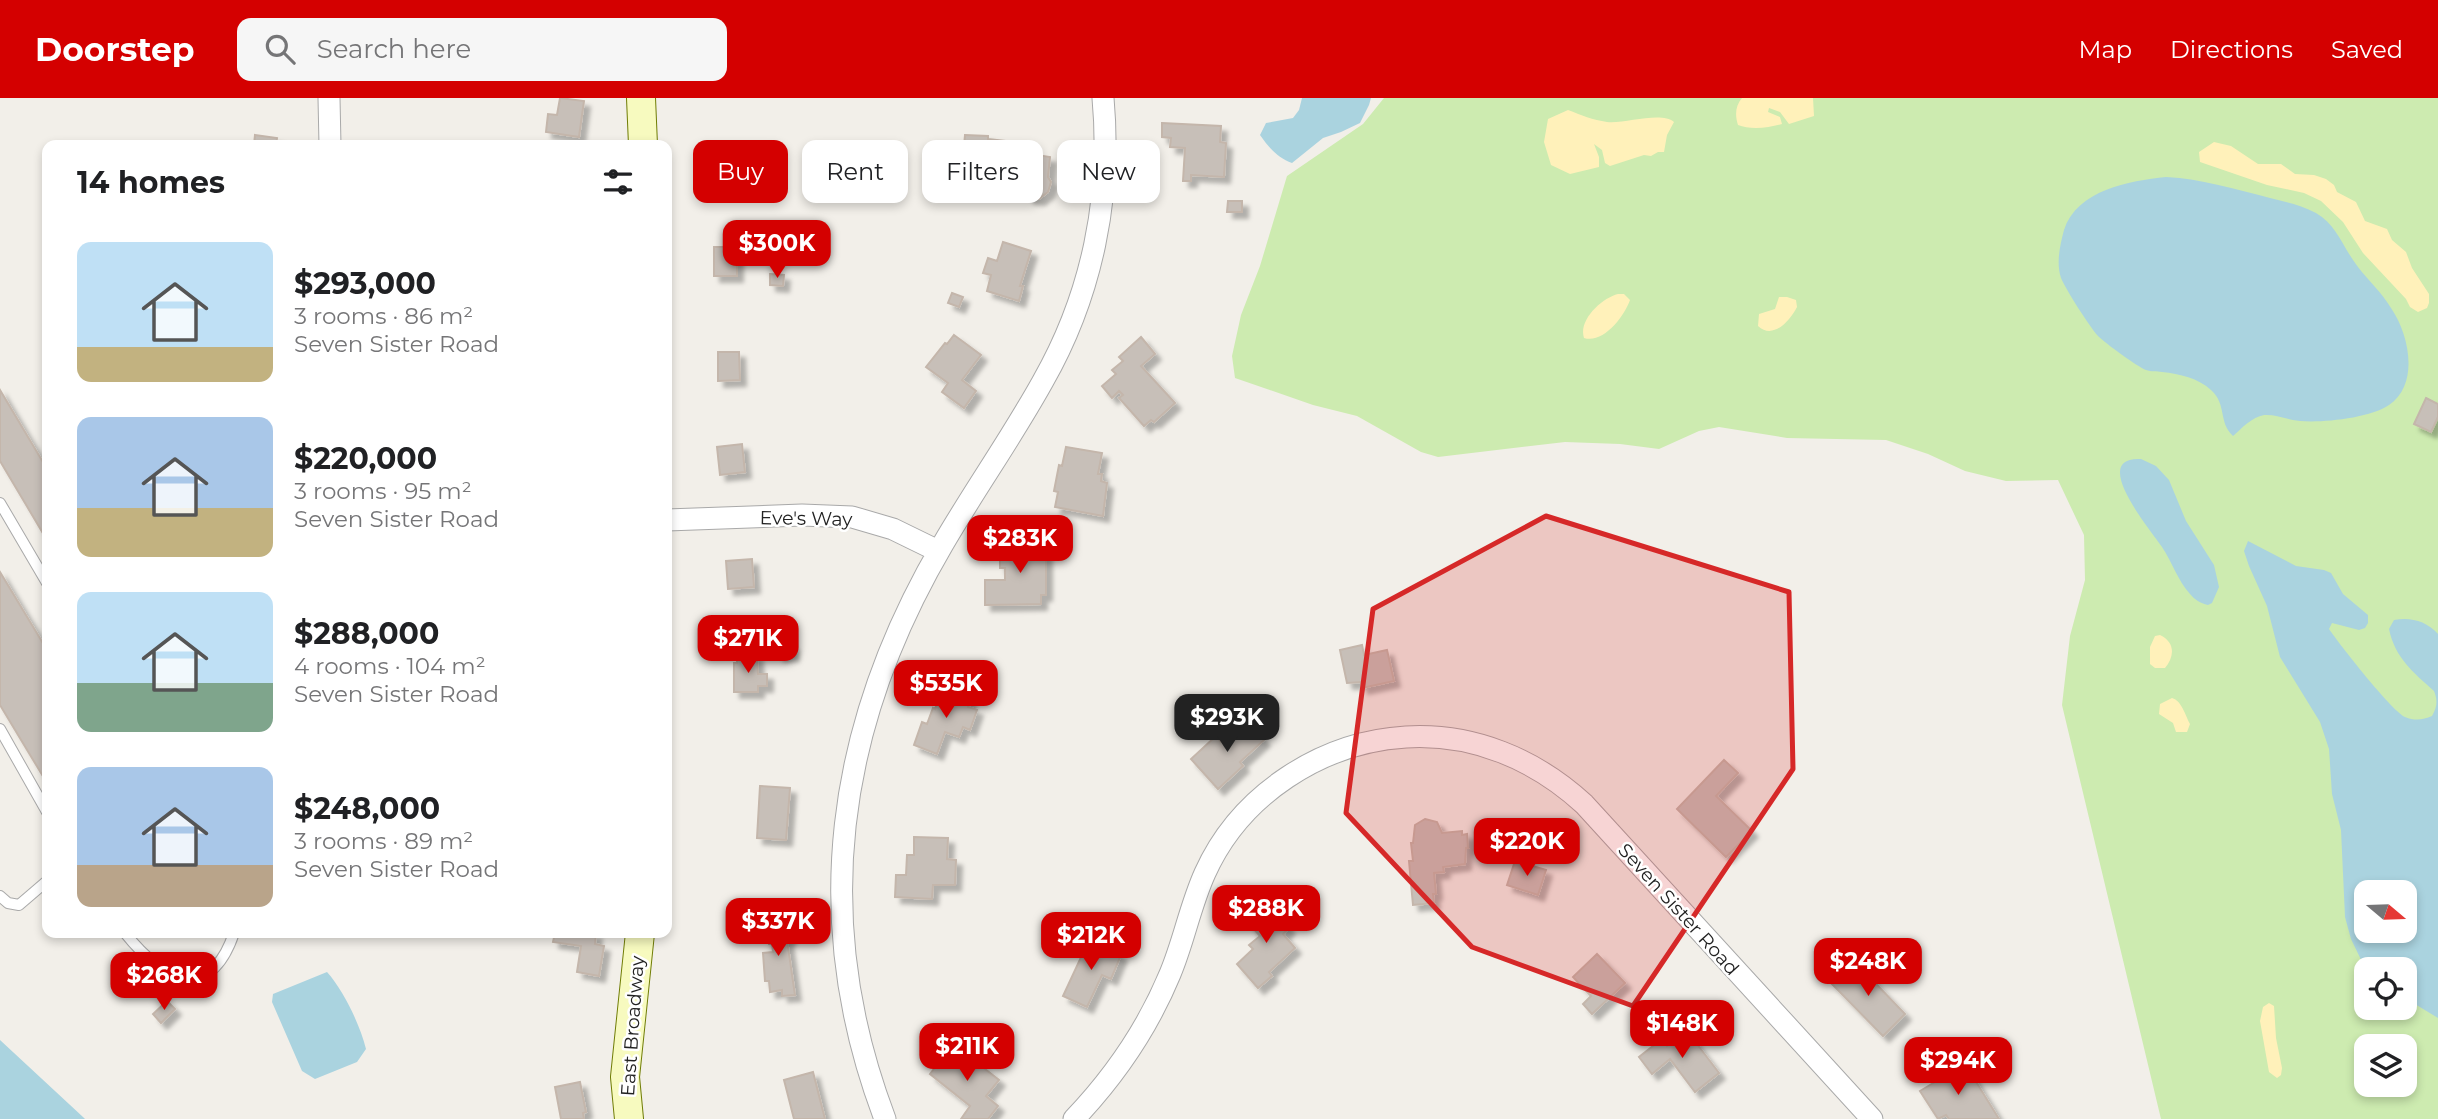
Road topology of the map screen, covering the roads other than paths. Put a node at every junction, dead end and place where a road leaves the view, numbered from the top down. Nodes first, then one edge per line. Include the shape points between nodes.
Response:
1 (329, 98) edge
2 (641, 98) edge
3 (1103, 98) edge
4 (330, 140) edge
5 (643, 140) edge
6 (0, 503) edge
7 (672, 520) edge
8 (938, 551) junction
9 (42, 574) edge
10 (0, 729) edge
11 (42, 803) edge
12 (42, 885) edge
13 (3, 903) edge
14 (130, 938) edge
15 (232, 938) edge
16 (639, 938) edge
17 (629, 1119) edge
18 (885, 1119) edge
19 (1074, 1119) edge
20 (1872, 1119) edge

1 - 4 street
2 - 5 street
3 - 8 street via 1105,184 1091,266 1078,305 1043,382
6 - 9 lane
7 - 8 street, Eve's Way via 845,516 886,526
8 - 18 street via 876,683 850,783 844,834 841,899 849,988 859,1039
10 - 11 lane
12 - 13 lane via 19,905
14 - 15 lane via 171,975 182,978 195,978 221,960
16 - 17 street, East Broadway via 625,1077
19 - 20 street, Seven Sister Road via 1112,1074 1154,1009 1204,874 1237,822 1282,781 1317,760 1374,741 1415,737 1455,739 1494,749 1532,765 1566,787

